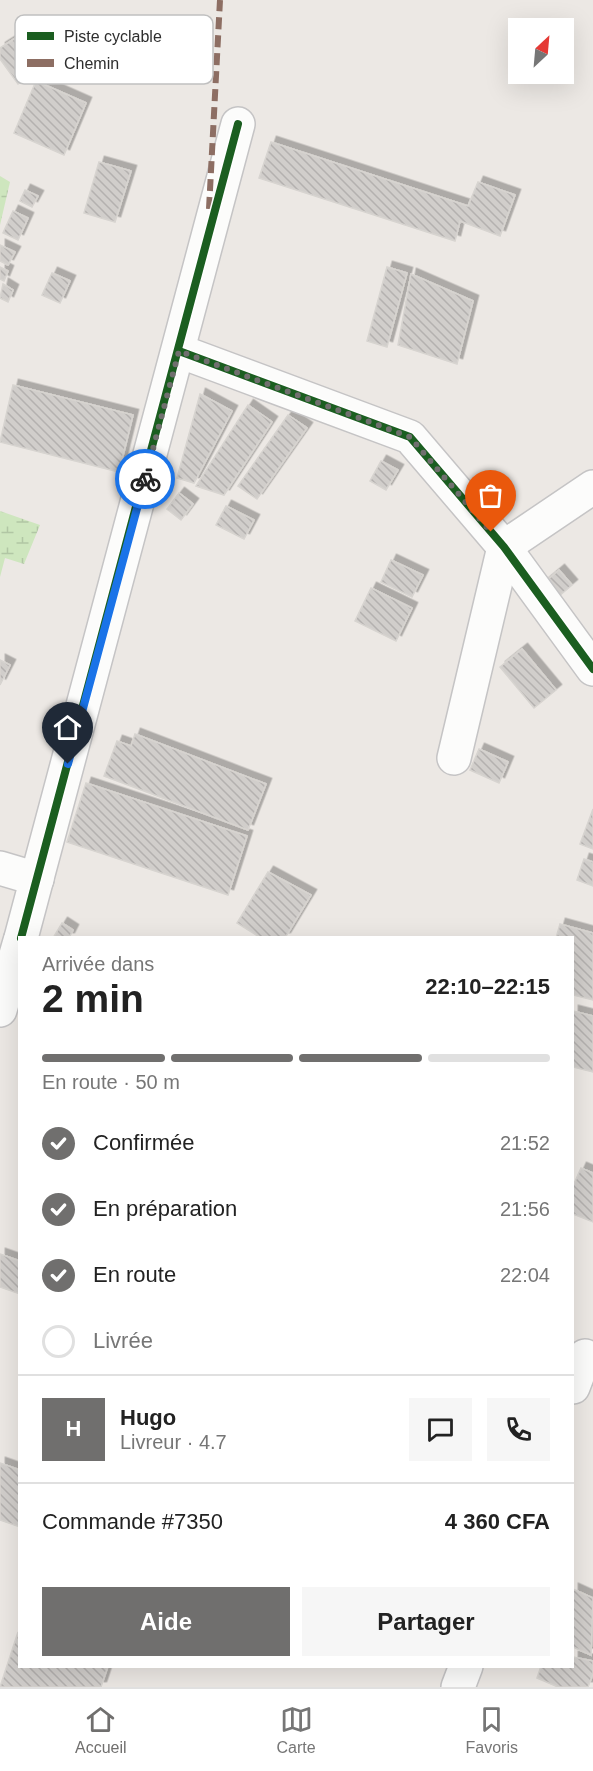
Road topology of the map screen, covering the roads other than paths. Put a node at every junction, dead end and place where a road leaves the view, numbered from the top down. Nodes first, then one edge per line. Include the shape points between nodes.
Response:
1 (238, 124) dead end
2 (179, 351) junction
3 (593, 487) edge
4 (504, 547) junction
5 (593, 669) edge
6 (454, 758) dead end
7 (0, 867) edge
8 (37, 879) junction
9 (21, 936) edge
10 (18, 946) edge
11 (0, 1010) edge
12 (585, 1356) dead end
13 (574, 1384) edge
14 (465, 1668) edge
15 (458, 1687) edge

1 - 2 street
2 - 4 street via 410,437
2 - 8 street
3 - 4 street
4 - 5 street
4 - 6 street
7 - 8 street
8 - 9 street
10 - 11 street
12 - 13 street
14 - 15 street

